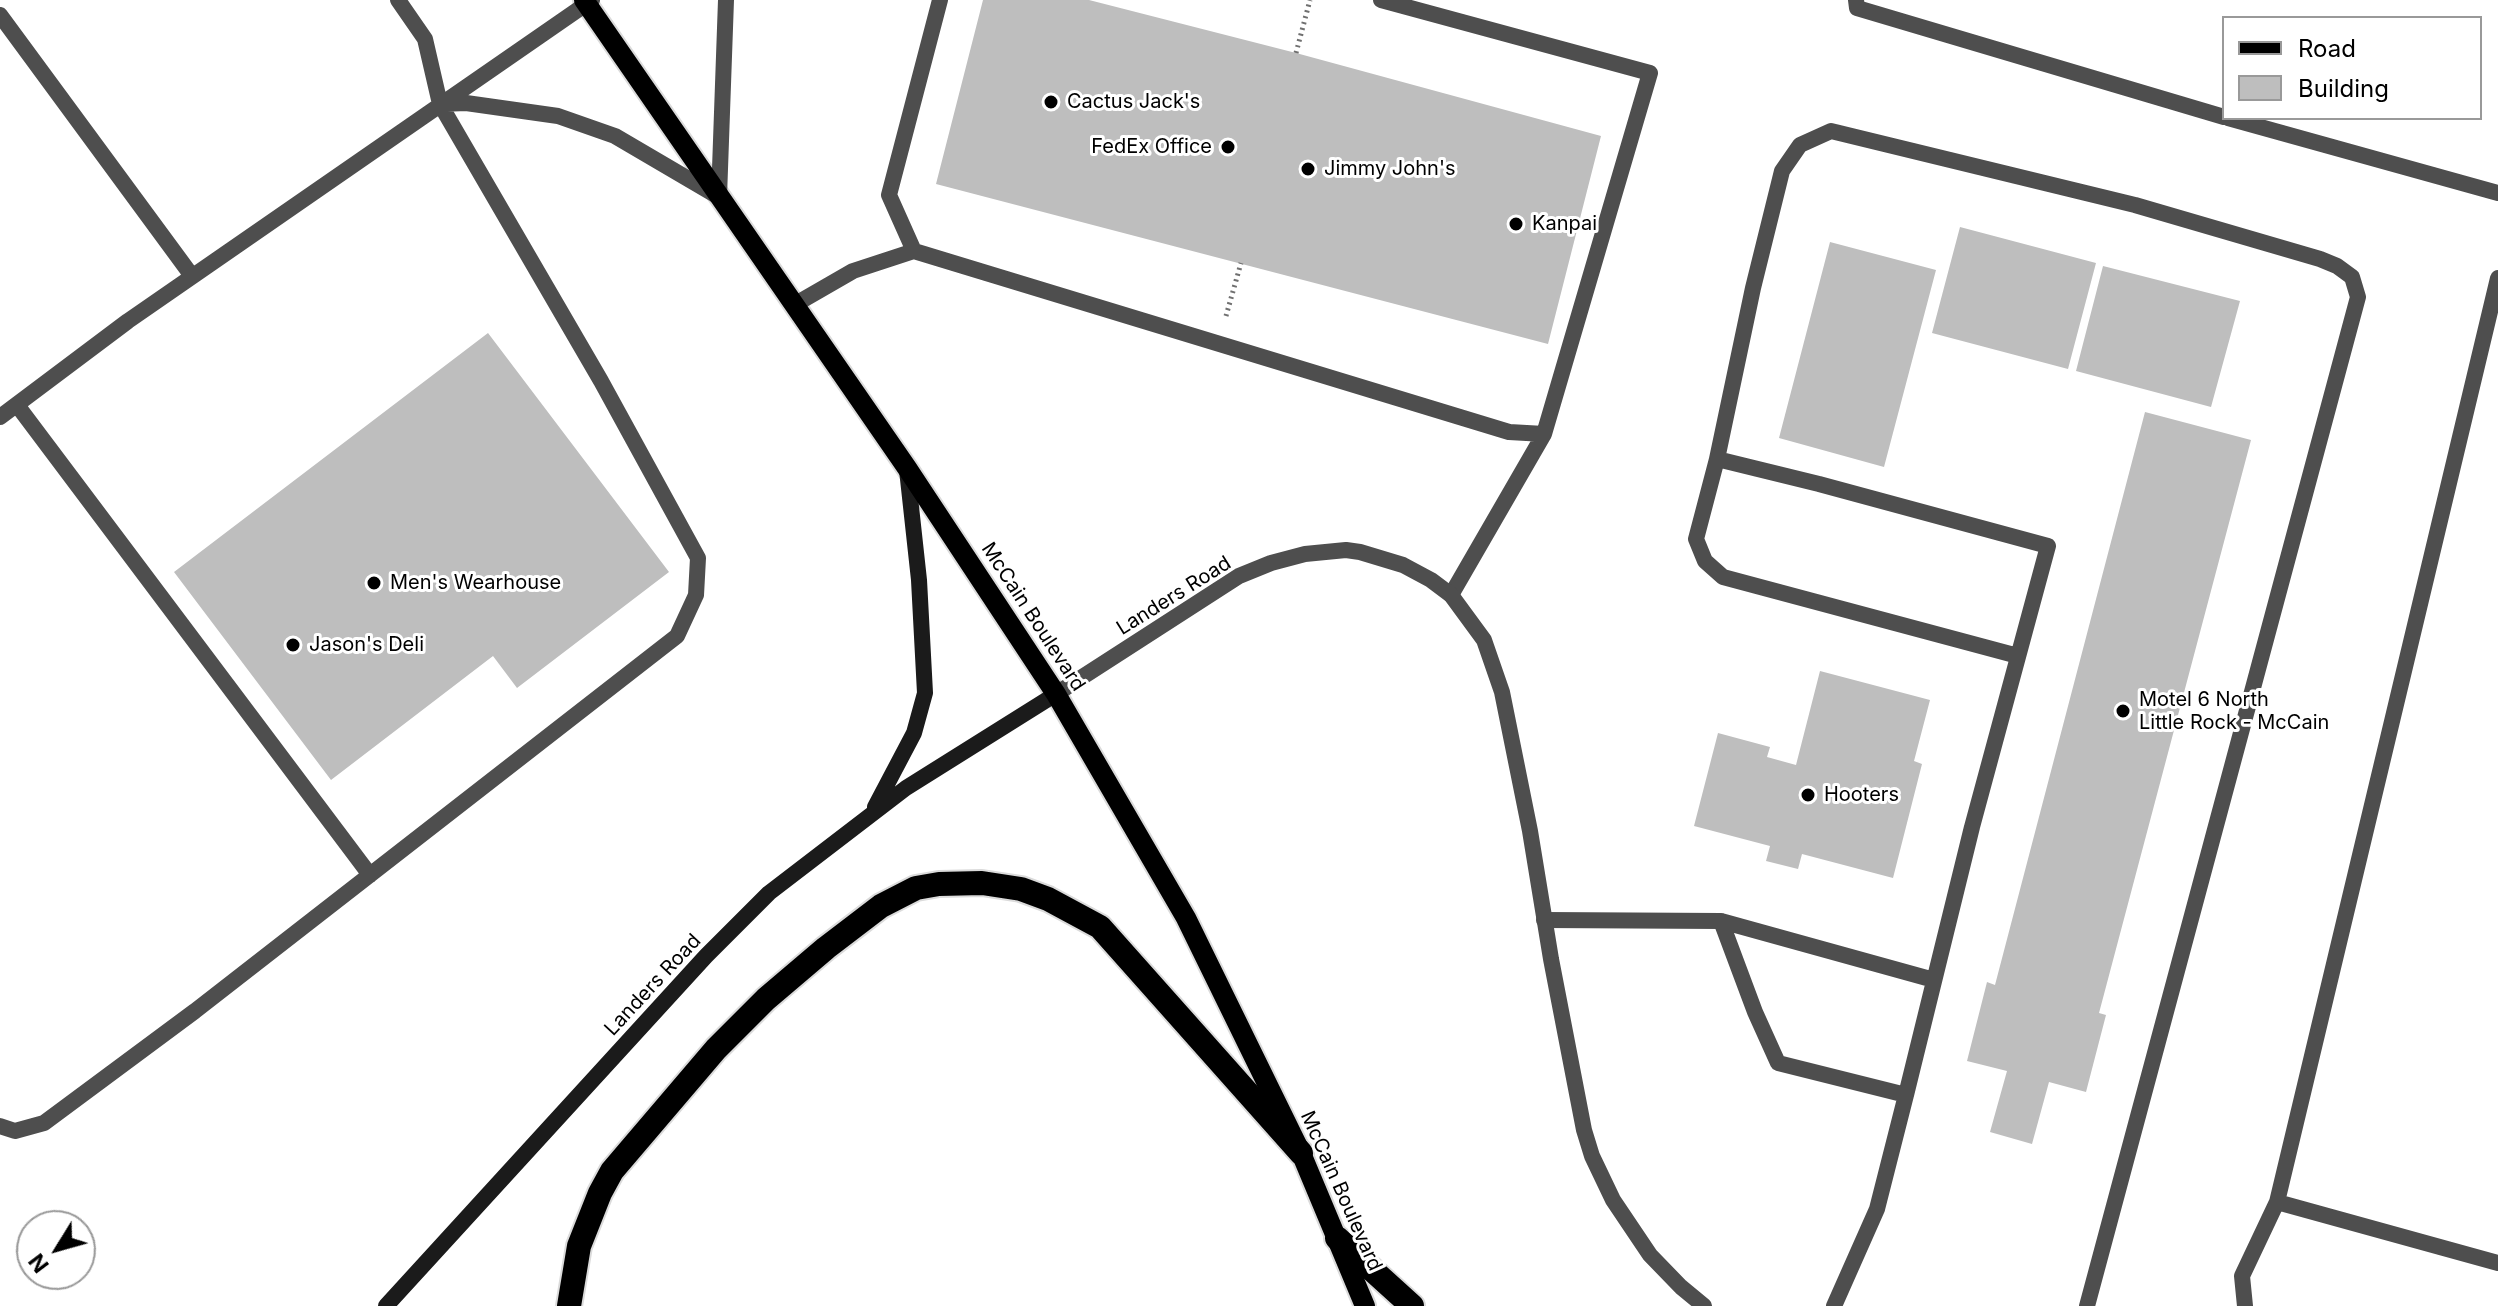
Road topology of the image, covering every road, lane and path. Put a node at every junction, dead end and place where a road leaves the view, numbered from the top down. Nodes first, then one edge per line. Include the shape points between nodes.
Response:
1 (398, 0) edge
2 (726, 0) edge
3 (940, 0) edge
4 (1310, 0) edge
5 (1381, 0) edge
6 (1856, 0) edge
7 (591, 1) edge
8 (0, 15) edge
9 (1296, 53) dead end
10 (440, 104) junction
11 (2222, 116) edge
12 (2237, 120) edge
13 (2498, 193) edge
14 (719, 197) junction
15 (914, 251) junction
16 (1241, 263) dead end
17 (192, 276) junction
18 (2498, 278) edge
19 (794, 305) junction
20 (1219, 344) junction
21 (17, 405) junction
22 (0, 417) edge
23 (1544, 434) junction
24 (1717, 459) junction
25 (907, 468) junction
26 (1451, 595) junction
27 (2018, 656) junction
28 (1056, 694) junction
29 (872, 814) junction
30 (370, 875) junction
31 (1544, 920) junction
32 (1721, 921) junction
33 (1934, 980) junction
34 (1906, 1095) junction
35 (0, 1126) edge
36 (1301, 1153) junction
37 (2277, 1202) junction
38 (1337, 1238) junction
39 (2498, 1263) edge
40 (386, 1306) edge
41 (569, 1306) edge
42 (1365, 1306) edge
43 (1412, 1306) edge
44 (1704, 1306) edge
45 (1834, 1306) edge
46 (2087, 1306) edge
47 (2245, 1306) edge

1 - 10 street via 425,39
2 - 14 street
3 - 15 street via 889,195
4 - 9 path
5 - 23 street via 1650,73
6 - 11 street via 1857,8
7 - 10 street
7 - 14 main road, McCain Boulevard
8 - 17 street
10 - 14 street via 558,116 615,136
10 - 17 street
10 - 30 street via 698,558 696,595 677,636
12 - 13 street
14 - 19 main road, McCain Boulevard
15 - 19 street via 853,271
15 - 20 street
16 - 20 path
17 - 21 street
18 - 37 street
19 - 25 main road, McCain Boulevard
20 - 23 street via 1509,432
21 - 22 street
21 - 30 street
23 - 26 street
24 - 27 street via 1696,539 1705,561 1723,577
24 - 27 street via 2048,546
24 - 46 street via 1782,171 1800,145 1831,131 2135,205 2320,259 2352,277 2358,297
25 - 28 main road, McCain Boulevard
25 - 29 main road via 925,693 914,733
26 - 28 street, Landers Road via 1403,565 1360,552 1305,554 1239,576
26 - 31 street, Landers Road via 1484,640 1502,692
27 - 33 street
28 - 29 main road, Landers Road
28 - 36 main road, McCain Boulevard via 1186,918
29 - 40 main road, Landers Road via 769,893 706,956
30 - 35 street via 44,1123 15,1131
31 - 32 street
31 - 44 street, Landers Road via 1592,1156 1613,1200 1650,1255
32 - 33 street
32 - 34 street via 1778,1063
33 - 34 street
34 - 45 street via 1877,1209
36 - 38 main road, McCain Boulevard
36 - 41 highway via 1100,927 1021,889 982,883 916,888 881,906 766,999 612,1171 579,1246
37 - 39 street
37 - 47 street via 2242,1276
38 - 42 main road, McCain Boulevard
38 - 43 highway

